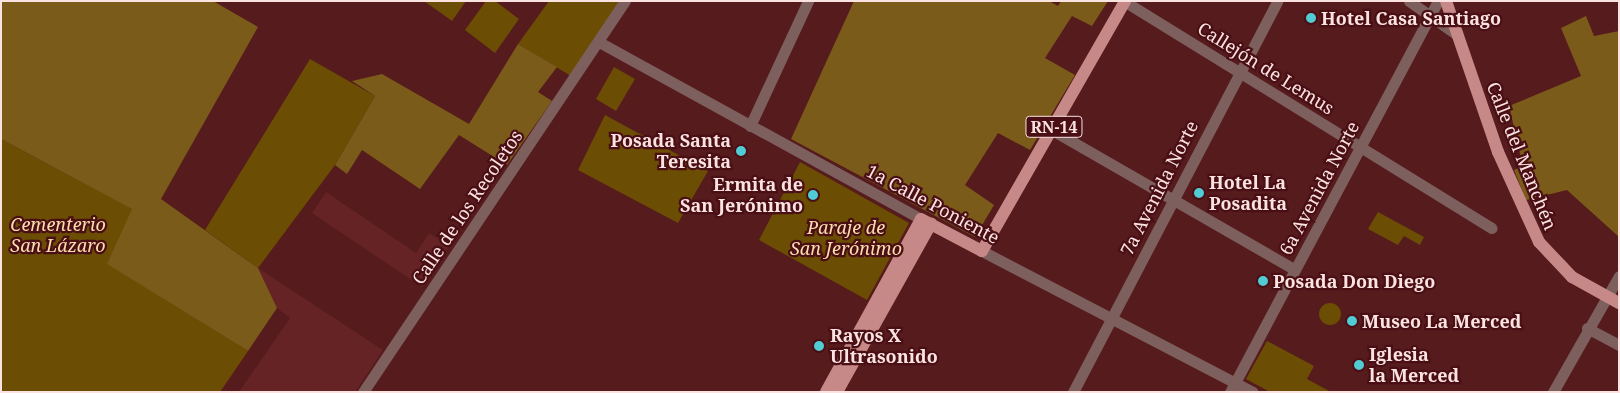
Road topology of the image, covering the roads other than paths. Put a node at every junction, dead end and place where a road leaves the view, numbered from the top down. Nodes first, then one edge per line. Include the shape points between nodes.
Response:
1 (625, 1) edge
2 (808, 1) edge
3 (1125, 1) edge
4 (1277, 1) edge
5 (1409, 1) edge
6 (1438, 1) edge
7 (1446, 1) edge
8 (1430, 16) junction
9 (1456, 34) junction
10 (599, 42) junction
11 (1240, 70) junction
12 (750, 126) junction
13 (1052, 130) junction
14 (1360, 148) junction
15 (1172, 200) junction
16 (926, 222) junction
17 (1491, 228) dead end
18 (982, 251) junction
19 (1295, 270) junction
20 (1619, 276) edge
21 (1611, 293) edge
22 (1619, 303) edge
23 (1111, 318) junction
24 (1587, 328) junction
25 (1619, 345) edge
26 (1233, 387) edge
27 (363, 392) edge
28 (826, 392) edge
29 (837, 392) edge
30 (1073, 392) edge
31 (1253, 392) edge
32 (1553, 392) edge

1 - 10 street, Calle de los Recoletos
2 - 12 street
3 - 11 street, Callejón de Lemus
3 - 13 main road, RN-14
4 - 11 street, 7a Avenida Norte
5 - 8 street
6 - 8 street, 6a Avenida Norte
7 - 9 main road, Calle del Manchén
8 - 9 street
8 - 14 street, 6a Avenida Norte
9 - 21 main road, Calle del Manchén via 1498,152 1539,242 1560,267
10 - 12 street, 1a Calle Poniente
10 - 27 street, Calle de los Recoletos
11 - 14 street, Callejón de Lemus
11 - 15 street, 7a Avenida Norte
12 - 16 street, 1a Calle Poniente
13 - 15 street
13 - 18 main road, RN-14
14 - 17 street, Callejón de Lemus
14 - 19 street, 6a Avenida Norte
15 - 19 street
15 - 23 street, 7a Avenida Norte
16 - 18 main road, 1a Calle Poniente
16 - 28 main road
16 - 29 main road
18 - 23 street, 1a Calle Poniente
19 - 26 street, 6a Avenida Norte
20 - 21 street
21 - 22 main road, Calle del Manchén
21 - 24 street
23 - 26 street, 1a Calle Poniente
23 - 30 street, 7a Avenida Norte
24 - 25 street
24 - 32 street
26 - 31 street, 1a Calle Poniente

